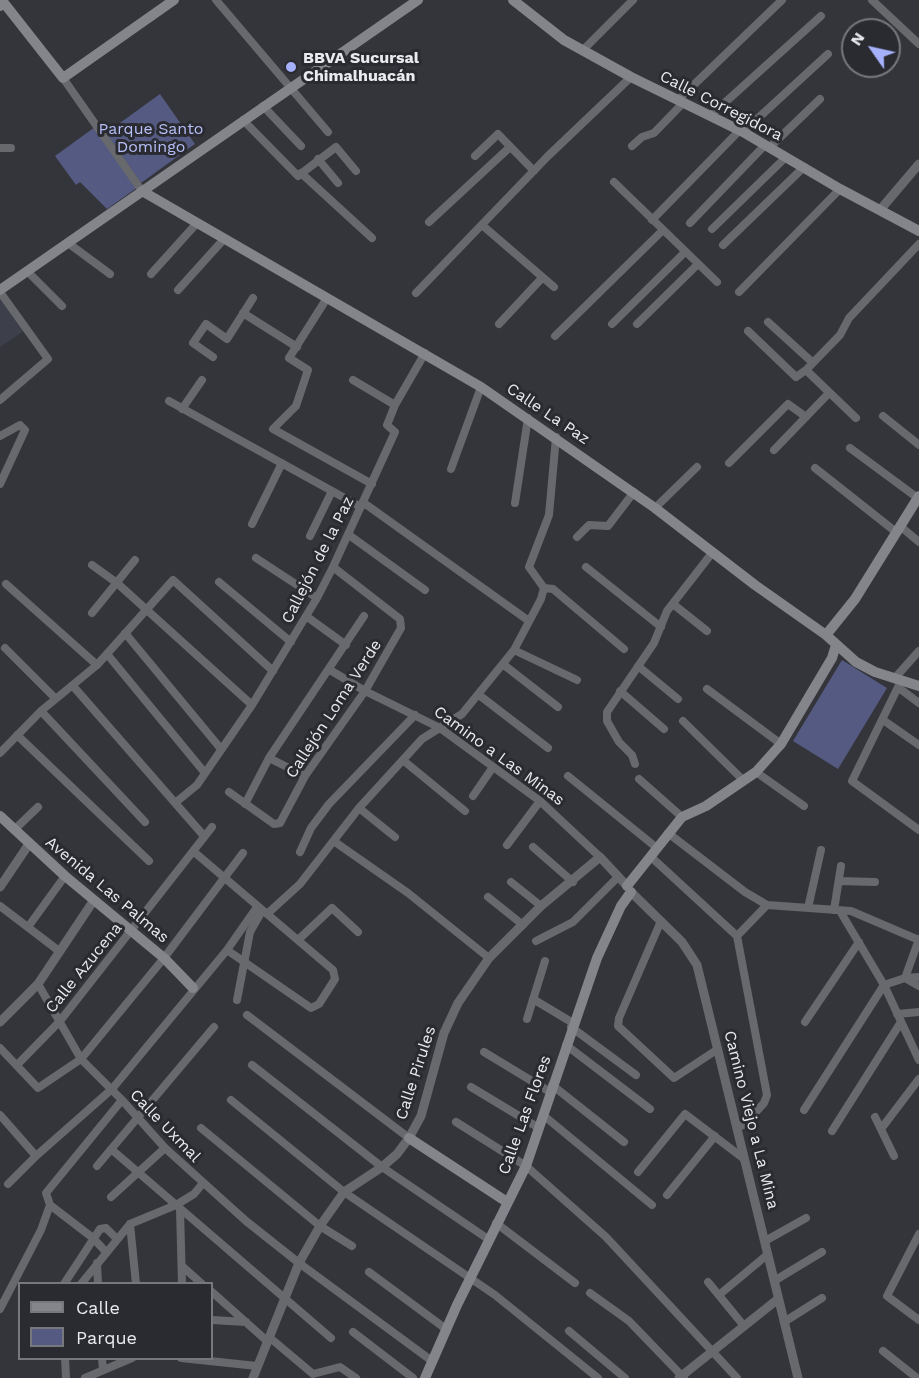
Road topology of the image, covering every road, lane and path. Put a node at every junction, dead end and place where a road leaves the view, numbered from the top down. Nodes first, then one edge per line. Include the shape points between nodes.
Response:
1 (174, 0) edge
2 (216, 0) edge
3 (418, 0) edge
4 (513, 0) edge
5 (633, 0) edge
6 (782, 0) edge
7 (872, 0) edge
8 (3, 2) edge
9 (882, 3) edge
10 (820, 16) dead end
11 (919, 44) edge
12 (584, 50) junction
13 (828, 54) dead end
14 (631, 77) junction
15 (63, 78) junction
16 (289, 88) junction
17 (820, 99) dead end
18 (680, 101) junction
19 (262, 106) junction
20 (710, 116) junction
21 (243, 120) junction
22 (741, 131) junction
23 (328, 132) dead end
24 (301, 146) dead end
25 (632, 146) dead end
26 (768, 146) junction
27 (510, 147) junction
28 (0, 148) edge
29 (11, 148) dead end
30 (475, 156) dead end
31 (786, 157) junction
32 (318, 159) junction
33 (919, 164) edge
34 (804, 167) junction
35 (356, 171) dead end
36 (534, 171) junction
37 (301, 173) junction
38 (614, 182) dead end
39 (338, 183) dead end
40 (840, 189) junction
41 (142, 191) junction
42 (880, 210) junction
43 (652, 220) junction
44 (429, 222) dead end
45 (196, 223) junction
46 (690, 223) dead end
47 (482, 225) junction
48 (712, 229) dead end
49 (663, 230) junction
50 (919, 231) edge
51 (372, 238) dead end
52 (224, 239) junction
53 (68, 243) junction
54 (919, 244) edge
55 (723, 245) dead end
56 (685, 252) junction
57 (698, 264) junction
58 (27, 271) junction
59 (110, 274) dead end
60 (152, 274) dead end
61 (542, 278) junction
62 (717, 282) dead end
63 (554, 287) dead end
64 (178, 290) dead end
65 (0, 291) edge
66 (739, 292) dead end
67 (417, 293) dead end
68 (253, 298) dead end
69 (327, 298) junction
70 (62, 306) dead end
71 (243, 313) junction
72 (768, 322) dead end
73 (499, 324) dead end
74 (612, 324) dead end
75 (637, 324) dead end
76 (748, 331) dead end
77 (555, 336) dead end
78 (297, 347) junction
79 (425, 353) junction
80 (213, 357) dead end
81 (812, 362) junction
82 (806, 370) junction
83 (202, 380) dead end
84 (353, 380) dead end
85 (481, 387) junction
86 (829, 393) junction
87 (0, 400) edge
88 (169, 401) dead end
89 (395, 405) junction
90 (182, 409) junction
91 (883, 416) dead end
92 (807, 417) junction
93 (528, 418) junction
94 (856, 418) dead end
95 (0, 436) edge
96 (556, 436) junction
97 (919, 445) edge
98 (850, 448) dead end
99 (774, 450) dead end
100 (282, 463) junction
101 (729, 463) dead end
102 (697, 466) dead end
103 (815, 468) dead end
104 (451, 469) dead end
105 (0, 484) edge
106 (372, 484) junction
107 (332, 491) junction
108 (634, 492) junction
109 (919, 498) edge
110 (515, 503) dead end
111 (362, 505) junction
112 (655, 508) junction
113 (252, 524) dead end
114 (898, 529) junction
115 (349, 535) junction
116 (310, 536) dead end
117 (577, 537) dead end
118 (919, 542) edge
119 (712, 553) junction
120 (256, 558) dead end
121 (135, 560) dead end
122 (92, 565) dead end
123 (333, 567) junction
124 (586, 567) dead end
125 (117, 582) junction
126 (219, 582) dead end
127 (6, 584) dead end
128 (544, 588) junction
129 (425, 590) dead end
130 (317, 598) junction
131 (673, 604) junction
132 (145, 609) junction
133 (92, 613) dead end
134 (306, 616) junction
135 (364, 616) dead end
136 (529, 621) junction
137 (661, 627) junction
138 (707, 632) dead end
139 (125, 633) junction
140 (825, 635) junction
141 (291, 642) junction
142 (346, 645) junction
143 (836, 645) junction
144 (5, 648) dead end
145 (624, 649) dead end
146 (514, 650) junction
147 (919, 651) edge
148 (107, 654) junction
149 (97, 665) junction
150 (504, 665) junction
151 (638, 666) junction
152 (330, 670) junction
153 (273, 671) junction
154 (577, 680) dead end
155 (917, 682) edge
156 (898, 683) junction
157 (73, 686) junction
158 (707, 689) dead end
159 (365, 691) junction
160 (620, 691) junction
161 (479, 695) junction
162 (55, 698) junction
163 (678, 699) dead end
164 (919, 703) edge
165 (252, 705) junction
166 (558, 707) dead end
167 (41, 711) junction
168 (414, 715) junction
169 (883, 720) junction
170 (683, 721) dead end
171 (436, 727) junction
172 (664, 729) dead end
173 (17, 735) junction
174 (781, 744) junction
175 (919, 745) edge
176 (548, 748) dead end
177 (221, 750) junction
178 (0, 753) edge
179 (269, 758) junction
180 (404, 760) junction
181 (635, 764) dead end
182 (493, 767) junction
183 (756, 772) junction
184 (206, 773) junction
185 (305, 776) junction
186 (568, 776) dead end
187 (639, 779) dead end
188 (744, 781) junction
189 (229, 792) dead end
190 (473, 796) dead end
191 (540, 801) junction
192 (175, 803) junction
193 (245, 804) junction
194 (804, 806) dead end
195 (38, 807) dead end
196 (359, 808) junction
197 (465, 811) dead end
198 (0, 816) edge
199 (682, 817) junction
200 (145, 822) dead end
201 (212, 827) dead end
202 (14, 830) junction
203 (919, 830) edge
204 (668, 833) junction
205 (204, 836) junction
206 (395, 837) dead end
207 (335, 842) junction
208 (29, 844) junction
209 (507, 845) dead end
210 (533, 847) dead end
211 (821, 850) dead end
212 (193, 851) junction
213 (300, 852) dead end
214 (654, 852) junction
215 (243, 853) dead end
216 (600, 857) junction
217 (149, 861) dead end
218 (841, 866) dead end
219 (65, 876) junction
220 (618, 876) junction
221 (226, 879) junction
222 (838, 880) junction
223 (510, 882) dead end
224 (573, 882) junction
225 (875, 882) dead end
226 (0, 887) edge
227 (629, 889) junction
228 (488, 897) dead end
229 (94, 900) junction
230 (767, 905) junction
231 (0, 906) edge
232 (541, 906) junction
233 (808, 908) junction
234 (262, 910) junction
235 (837, 910) junction
236 (661, 921) junction
237 (523, 925) junction
238 (28, 927) junction
239 (132, 931) junction
240 (358, 932) dead end
241 (737, 936) junction
242 (299, 939) junction
243 (919, 940) edge
244 (536, 941) dead end
245 (859, 942) junction
246 (226, 950) junction
247 (59, 951) junction
248 (164, 958) junction
249 (489, 958) junction
250 (545, 961) dead end
251 (244, 964) junction
252 (919, 977) edge
253 (905, 978) junction
254 (38, 984) junction
255 (884, 985) junction
256 (919, 986) edge
257 (193, 988) junction
258 (533, 999) junction
259 (237, 1000) dead end
260 (919, 1012) edge
261 (247, 1015) dead end
262 (899, 1018) junction
263 (527, 1019) dead end
264 (0, 1022) edge
265 (60, 1022) junction
266 (805, 1022) dead end
267 (572, 1025) junction
268 (214, 1026) dead end
269 (566, 1045) junction
270 (0, 1048) edge
271 (718, 1049) junction
272 (484, 1052) dead end
273 (81, 1059) junction
274 (919, 1060) edge
275 (16, 1065) junction
276 (252, 1065) dead end
277 (636, 1075) dead end
278 (919, 1079) edge
279 (471, 1087) dead end
280 (112, 1089) junction
281 (551, 1089) junction
282 (122, 1100) junction
283 (231, 1100) dead end
284 (650, 1109) dead end
285 (804, 1110) dead end
286 (0, 1115) edge
287 (543, 1115) junction
288 (875, 1117) dead end
289 (137, 1118) junction
290 (456, 1122) dead end
291 (201, 1128) dead end
292 (539, 1128) junction
293 (737, 1128) junction
294 (881, 1129) junction
295 (832, 1131) dead end
296 (715, 1136) junction
297 (410, 1138) junction
298 (624, 1142) dead end
299 (165, 1148) junction
300 (111, 1149) junction
301 (36, 1156) junction
302 (894, 1156) dead end
303 (743, 1158) junction
304 (97, 1166) dead end
305 (526, 1166) junction
306 (382, 1167) junction
307 (138, 1172) junction
308 (638, 1172) dead end
309 (203, 1183) junction
310 (8, 1184) dead end
311 (344, 1192) junction
312 (667, 1195) dead end
313 (111, 1197) dead end
314 (507, 1202) junction
315 (50, 1205) junction
316 (652, 1205) dead end
317 (178, 1207) junction
318 (806, 1218) dead end
319 (496, 1223) junction
320 (130, 1224) junction
321 (320, 1226) junction
322 (919, 1234) edge
323 (93, 1238) junction
324 (117, 1239) junction
325 (488, 1239) junction
326 (765, 1241) junction
327 (352, 1246) dead end
328 (106, 1252) junction
329 (822, 1252) dead end
330 (768, 1255) junction
331 (97, 1263) junction
332 (298, 1263) junction
333 (183, 1267) junction
334 (369, 1272) dead end
335 (471, 1278) junction
336 (774, 1281) junction
337 (65, 1282) edge
338 (83, 1282) edge
339 (98, 1282) edge
340 (136, 1282) edge
341 (182, 1282) edge
342 (200, 1282) edge
343 (708, 1282) dead end
344 (574, 1283) dead end
345 (213, 1293) edge
346 (590, 1293) dead end
347 (719, 1295) junction
348 (284, 1298) junction
349 (822, 1298) dead end
350 (778, 1299) junction
351 (0, 1309) edge
352 (213, 1320) edge
353 (919, 1320) edge
354 (246, 1322) junction
355 (784, 1322) junction
356 (744, 1326) junction
357 (446, 1329) junction
358 (569, 1331) dead end
359 (353, 1332) dead end
360 (331, 1338) dead end
361 (268, 1339) junction
362 (713, 1350) junction
363 (883, 1351) dead end
364 (65, 1360) edge
365 (102, 1360) edge
366 (129, 1360) edge
367 (192, 1360) edge
368 (432, 1361) junction
369 (257, 1366) junction
370 (103, 1370) junction
371 (682, 1377) edge
372 (66, 1378) edge
373 (85, 1378) edge
374 (253, 1378) edge
375 (356, 1378) edge
376 (413, 1378) edge
377 (425, 1378) edge
378 (598, 1378) edge
379 (625, 1378) edge
380 (738, 1378) edge
381 (798, 1378) edge
382 (917, 1378) edge

1 - 15 main road
2 - 16 street
3 - 16 main road
4 - 12 main road, Calle Corregidora via 564,40
5 - 12 street
6 - 18 street
7 - 9 street
8 - 15 main road
9 - 11 street
10 - 20 street
12 - 14 main road, Calle Corregidora
13 - 22 street
14 - 18 main road, Calle Corregidora
14 - 36 street
15 - 41 street
16 - 19 main road
16 - 23 street
17 - 26 street
18 - 20 main road, Calle Corregidora
18 - 25 street via 654,133
19 - 21 main road
19 - 24 street
20 - 22 main road, Calle Corregidora
21 - 37 street via 298,176
21 - 41 main road
22 - 26 main road, Calle Corregidora
22 - 43 street
26 - 31 main road, Calle Corregidora
26 - 46 street
27 - 30 street via 498,134
27 - 36 street
27 - 44 street
28 - 29 street
31 - 34 main road, Calle Corregidora
31 - 48 street
32 - 35 street via 336,147
32 - 37 street
32 - 39 street
33 - 42 street
34 - 40 main road, Calle Corregidora
34 - 55 street
36 - 47 street
37 - 51 street
38 - 43 street
40 - 42 main road, Calle Corregidora
40 - 66 street
41 - 45 main road, Calle La Paz
41 - 53 main road
42 - 50 main road, Calle Corregidora
43 - 49 street
45 - 52 main road, Calle La Paz
45 - 60 street
47 - 61 street
47 - 67 street
49 - 56 street
49 - 77 street
52 - 64 street
52 - 69 main road, Calle La Paz
53 - 58 main road
53 - 59 street
54 - 81 street
56 - 57 street
56 - 74 street
57 - 62 street
57 - 75 street
58 - 65 main road
58 - 70 street
61 - 63 street
61 - 73 street
65 - 87 street via 48,359
68 - 71 street
69 - 78 street
69 - 79 main road, Calle La Paz
71 - 78 street
71 - 80 street via 227,339 206,324 193,343
72 - 81 street
76 - 82 street via 796,377
78 - 106 street via 289,358 308,370 296,406 273,429
79 - 85 main road, Calle La Paz
79 - 89 street, Callejón de la Paz
81 - 82 street
82 - 86 street
83 - 90 street
84 - 89 street
85 - 93 main road, Calle La Paz
85 - 104 street
86 - 92 street
86 - 94 street
88 - 90 street
89 - 106 street, Callejón de la Paz via 387,425 395,432
90 - 100 street
91 - 97 street
92 - 99 street
92 - 101 street via 788,404
93 - 96 main road, Calle La Paz
93 - 110 street
95 - 105 street via 20,425 25,430
96 - 108 main road, Calle La Paz
96 - 128 street via 549,515 529,567
98 - 109 street
100 - 107 street
100 - 113 street
102 - 112 street
103 - 114 street
106 - 111 street, Callejón de la Paz
107 - 111 street
107 - 116 street
108 - 112 main road, Calle La Paz
108 - 117 street via 608,526 589,525
109 - 114 main road
111 - 115 street, Callejón de la Paz
111 - 136 street
112 - 119 main road, Calle La Paz
114 - 118 street
114 - 140 main road via 855,599
115 - 123 street, Callejón de la Paz
115 - 129 street
119 - 131 street
119 - 140 main road, Calle La Paz
120 - 130 street
121 - 125 street
122 - 125 street
123 - 130 street, Callejón de la Paz
123 - 159 street, Callejón Loma Verde via 402,624
124 - 137 street
125 - 132 street
125 - 133 street
126 - 141 street
127 - 149 street
128 - 136 street
128 - 145 street via 553,589
130 - 134 street, Callejón de la Paz
131 - 137 street
131 - 138 street
132 - 139 street
132 - 153 street via 173,580
132 - 165 street
134 - 141 street, Callejón de la Paz
134 - 142 street
135 - 142 street
136 - 146 street
137 - 151 street
139 - 148 street
139 - 177 street
140 - 143 main road, Calle La Paz
141 - 153 street, Callejón de la Paz
142 - 152 street
143 - 156 main road, Calle La Paz via 856,662
143 - 174 main road, Calle Las Flores
144 - 162 street
146 - 150 street
146 - 154 street
147 - 156 street
148 - 149 street
148 - 184 street
149 - 157 street
150 - 161 street
150 - 166 street
151 - 160 street
151 - 163 street
152 - 159 street, Camino a Las Minas
152 - 179 street
153 - 165 street, Callejón de la Paz
155 - 156 main road, Calle La Paz
156 - 164 street
156 - 169 street
157 - 162 street
157 - 192 street
158 - 174 street
159 - 168 street, Camino a Las Minas
159 - 185 street, Callejón Loma Verde
160 - 172 street
160 - 181 street via 611,703 607,721
161 - 171 street via 462,714
161 - 176 street
162 - 167 street
165 - 177 street, Callejón de la Paz
167 - 173 street
167 - 200 street
168 - 171 street, Camino a Las Minas
168 - 213 street via 329,804
169 - 175 street
169 - 203 street via 852,781
170 - 188 street
171 - 180 street
171 - 182 street, Camino a Las Minas
173 - 178 street
173 - 217 street
174 - 183 main road, Calle Las Flores
177 - 184 street, Callejón de la Paz
179 - 185 street
179 - 193 street
180 - 196 street
180 - 197 street
182 - 190 street
182 - 191 street, Camino a Las Minas
183 - 188 main road, Calle Las Flores
183 - 194 street
184 - 192 street, Callejón de la Paz
185 - 193 street, Callejón Loma Verde via 278,825
186 - 214 street
187 - 199 street
188 - 199 main road, Calle Las Flores
189 - 193 street
191 - 209 street
191 - 216 street, Camino a Las Minas
192 - 205 street
195 - 202 street
196 - 206 street
196 - 207 street
198 - 202 main road, Avenida Las Palmas
199 - 204 main road, Calle Las Flores
201 - 205 street, Calle Azucena
202 - 208 main road, Avenida Las Palmas
204 - 214 main road, Calle Las Flores
204 - 230 street
205 - 212 street, Calle Azucena
207 - 234 street via 300,884
207 - 249 street
208 - 219 main road, Avenida Las Palmas
208 - 226 street
210 - 224 street
211 - 233 street
212 - 221 street
212 - 239 street, Calle Azucena
214 - 227 main road, Calle Las Flores
214 - 241 street
215 - 221 street
216 - 220 street, Camino a Las Minas
216 - 224 street, Calle Pirules
218 - 222 street
219 - 229 main road, Avenida Las Palmas
219 - 238 street
220 - 227 street, Camino a Las Minas
220 - 244 street via 573,921
221 - 234 street
221 - 248 street
222 - 225 street
222 - 235 street
223 - 232 street
224 - 232 street, Calle Pirules
227 - 236 street, Camino Viejo a La Mina
227 - 267 main road, Calle Las Flores
228 - 237 street
229 - 239 main road, Avenida Las Palmas
229 - 247 street
230 - 233 street
230 - 241 street
231 - 238 street
232 - 237 street, Calle Pirules
233 - 235 street
234 - 242 street
234 - 246 street
234 - 251 street via 250,932
235 - 243 street via 851,911
235 - 245 street
236 - 271 street, Camino Viejo a La Mina via 697,965
236 - 271 street via 618,1024 674,1078
237 - 249 street, Calle Pirules
238 - 247 street
239 - 248 main road, Avenida Las Palmas
239 - 265 street, Calle Azucena
240 - 242 street via 332,908
241 - 293 street via 767,1099
242 - 251 street via 335,976 314,1007 308,1007
243 - 253 street
245 - 255 street
245 - 266 street
246 - 251 street
246 - 257 street
247 - 254 street
248 - 257 main road, Avenida Las Palmas
248 - 273 street
249 - 297 street, Calle Pirules via 458,1003 444,1033 421,1116
250 - 258 street
251 - 259 street
252 - 253 street
253 - 255 street
253 - 256 street
254 - 264 street
254 - 265 street, Calle Uxmal
255 - 262 street
255 - 285 street
257 - 280 street
258 - 263 street
258 - 267 street
260 - 262 street
261 - 297 street
262 - 274 street
262 - 295 street
265 - 273 street, Calle Uxmal
265 - 275 street, Calle Azucena
267 - 269 main road, Calle Las Flores
267 - 277 street
268 - 289 street
269 - 281 main road, Calle Las Flores
269 - 284 street
270 - 275 street
271 - 293 street, Camino Viejo a La Mina
272 - 281 street
273 - 275 street via 38,1088
273 - 280 street, Calle Uxmal
276 - 306 street
278 - 294 street
279 - 292 street
280 - 282 street, Calle Uxmal
280 - 301 street
281 - 287 main road, Calle Las Flores
281 - 298 street
282 - 289 street, Calle Uxmal
282 - 315 street via 53,1182 46,1193
283 - 311 street
286 - 301 street
287 - 292 main road, Calle Las Flores
287 - 316 street
288 - 294 street
289 - 299 street, Calle Uxmal
289 - 300 street
290 - 305 street
291 - 321 street
292 - 305 main road, Calle Las Flores
293 - 303 street, Camino Viejo a La Mina
294 - 302 street
296 - 303 street
296 - 308 street via 683,1115
296 - 312 street
297 - 306 street, Calle Pirules
297 - 314 main road
299 - 307 street
299 - 309 street, Calle Uxmal
300 - 304 street
300 - 307 street
301 - 310 street
303 - 326 street, Camino Viejo a La Mina
305 - 314 main road, Calle Las Flores
305 - 362 street via 606,1237
306 - 311 street, Calle Pirules
306 - 325 street
307 - 313 street
307 - 317 street
309 - 317 street
309 - 332 street, Calle Uxmal
311 - 321 street, Calle Pirules
311 - 335 street
314 - 319 main road, Calle Las Flores
315 - 323 street
315 - 351 street
317 - 320 street
317 - 333 street
317 - 348 street
318 - 326 street
319 - 325 main road, Calle Las Flores
319 - 344 street
320 - 324 street
320 - 340 street
321 - 327 street
321 - 332 street, Calle Pirules
322 - 353 street via 887,1296
323 - 324 street via 104,1227
323 - 328 street
323 - 337 street
324 - 328 street
325 - 335 main road, Calle Las Flores
326 - 330 street, Camino Viejo a La Mina
328 - 331 street
329 - 336 street
330 - 336 street, Camino Viejo a La Mina
330 - 347 street
331 - 338 street
331 - 339 street
332 - 348 street, Calle Pirules
332 - 368 street, Calle Uxmal
333 - 341 street
333 - 342 street
334 - 357 street
335 - 357 main road, Calle Las Flores
335 - 378 street
336 - 350 street, Camino Viejo a La Mina
343 - 347 street
345 - 354 street
346 - 371 street via 629,1321
347 - 356 street
348 - 360 street
348 - 361 street, Calle Pirules
349 - 355 street
350 - 355 street, Camino Viejo a La Mina
350 - 356 street
352 - 354 street
354 - 361 street
355 - 381 street, Camino Viejo a La Mina
356 - 362 street
357 - 368 main road, Calle Las Flores
358 - 379 street
359 - 376 street
361 - 369 street, Calle Pirules
361 - 375 street via 313,1374 344,1368
362 - 371 street
362 - 380 street
363 - 382 street
364 - 372 street
365 - 370 street
366 - 370 street
367 - 369 street
368 - 377 main road, Calle Las Flores
369 - 374 street, Calle Pirules
370 - 373 street

